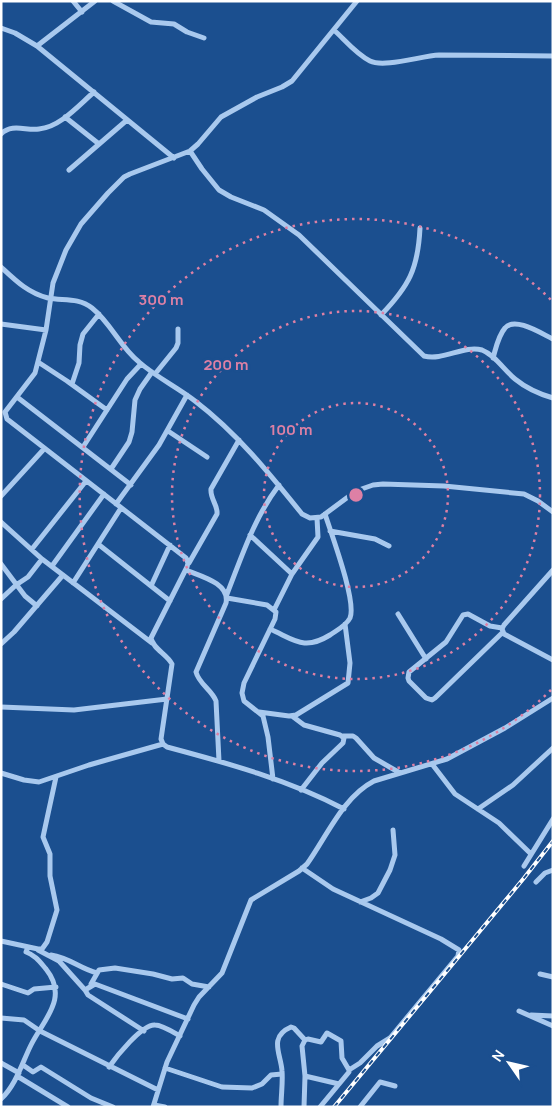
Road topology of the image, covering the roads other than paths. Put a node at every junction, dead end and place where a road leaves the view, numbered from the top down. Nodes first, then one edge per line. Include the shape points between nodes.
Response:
1 (73, 1) edge
2 (95, 1) edge
3 (113, 1) edge
4 (357, 1) edge
5 (82, 12) junction
6 (1, 28) edge
7 (334, 30) junction
8 (204, 38) dead end
9 (37, 46) junction
10 (553, 56) edge
11 (94, 92) junction
12 (65, 117) junction
13 (127, 120) junction
14 (1, 134) edge
15 (98, 144) junction
16 (190, 151) junction
17 (174, 158) junction
18 (70, 170) dead end
19 (420, 228) dead end
20 (1, 267) edge
21 (50, 298) junction
22 (99, 314) junction
23 (381, 315) junction
24 (1, 324) edge
25 (46, 330) junction
26 (178, 330) dead end
27 (553, 339) edge
28 (493, 358) junction
29 (38, 362) junction
30 (141, 364) junction
31 (153, 373) junction
32 (72, 384) junction
33 (187, 395) junction
34 (16, 397) junction
35 (553, 398) edge
36 (107, 410) junction
37 (3, 416) edge
38 (168, 431) junction
39 (239, 440) junction
40 (83, 447) junction
41 (44, 449) junction
42 (207, 458) dead end
43 (112, 469) junction
44 (86, 481) junction
45 (131, 485) junction
46 (279, 485) junction
47 (104, 494) junction
48 (1, 496) edge
49 (118, 506) junction
50 (553, 512) edge
51 (325, 514) junction
52 (317, 518) junction
53 (1, 522) edge
54 (330, 531) junction
55 (250, 535) junction
56 (98, 544) junction
57 (170, 545) junction
58 (389, 546) dead end
59 (32, 549) junction
60 (42, 558) junction
61 (188, 563) junction
62 (1, 564) edge
63 (52, 566) junction
64 (186, 570) junction
65 (553, 570) edge
66 (292, 574) junction
67 (63, 575) junction
68 (74, 583) junction
69 (16, 586) junction
70 (151, 586) junction
71 (227, 596) junction
72 (1, 599) edge
73 (170, 600) junction
74 (37, 606) junction
75 (274, 610) junction
76 (398, 614) dead end
77 (345, 624) junction
78 (270, 629) junction
79 (502, 630) junction
80 (1, 644) edge
81 (152, 644) junction
82 (426, 659) junction
83 (553, 660) edge
84 (553, 698) edge
85 (167, 699) junction
86 (1, 707) edge
87 (258, 712) junction
88 (292, 716) junction
89 (343, 736) junction
90 (162, 744) junction
91 (553, 748) edge
92 (218, 761) junction
93 (432, 764) junction
94 (1, 773) edge
95 (400, 773) junction
96 (56, 777) junction
97 (273, 779) junction
98 (301, 790) junction
99 (344, 809) junction
100 (478, 809) junction
101 (553, 819) edge
102 (393, 830) dead end
103 (531, 854) junction
104 (524, 866) dead end
105 (302, 868) junction
106 (553, 870) edge
107 (536, 882) dead end
108 (360, 902) junction
109 (1, 941) edge
110 (28, 947) junction
111 (38, 949) junction
112 (49, 955) junction
113 (97, 974) junction
114 (540, 974) dead end
115 (553, 977) edge
116 (1, 984) edge
117 (91, 984) junction
118 (56, 987) junction
119 (209, 987) junction
120 (84, 990) junction
121 (519, 1011) dead end
122 (529, 1016) junction
123 (553, 1016) edge
124 (1, 1018) edge
125 (188, 1019) junction
126 (553, 1026) edge
127 (40, 1031) junction
128 (144, 1031) junction
129 (180, 1036) junction
130 (305, 1040) junction
131 (1, 1063) edge
132 (22, 1065) junction
133 (109, 1067) junction
134 (165, 1068) junction
135 (349, 1070) junction
136 (18, 1074) junction
137 (282, 1074) junction
138 (305, 1076) junction
139 (339, 1084) junction
140 (395, 1086) dead end
141 (158, 1090) junction
142 (1, 1099) edge
143 (56, 1100) junction
144 (153, 1106) edge
145 (54, 1107) edge
146 (68, 1107) edge
147 (112, 1107) edge
148 (165, 1107) edge
149 (280, 1107) edge
150 (304, 1107) edge
151 (320, 1107) edge
152 (360, 1107) edge

1 - 5 street
2 - 5 street
3 - 8 street via 151,22 174,24
4 - 7 street
5 - 9 street
6 - 9 street
7 - 10 street via 364,58 378,63 439,54
7 - 16 street via 292,81 220,117
9 - 11 street
11 - 12 street
11 - 13 street
12 - 14 street via 45,128 10,128
12 - 15 street
13 - 15 street
13 - 17 street
15 - 18 street
16 - 17 street
16 - 23 street via 219,190 264,210 299,235
17 - 21 street via 130,174 108,193 74,236 59,266
19 - 23 street via 419,252 414,268 402,292
20 - 21 street via 31,292
21 - 22 street via 76,300
21 - 25 street
22 - 30 street
22 - 32 street via 83,334 80,360
23 - 28 street via 424,356 439,357 477,350
24 - 25 street
25 - 29 street
26 - 31 street via 174,352
27 - 28 street via 526,326 512,324 503,330
28 - 35 street via 516,380
29 - 32 street
29 - 34 street via 32,378
30 - 31 street
30 - 36 street via 129,376
31 - 33 street
31 - 43 street via 135,400 129,442
32 - 36 street
33 - 38 street
33 - 39 street
34 - 37 street
34 - 40 street
36 - 40 street
37 - 41 street
38 - 42 street
38 - 45 street
39 - 46 street
39 - 61 street via 211,489 217,514
40 - 43 street
41 - 44 street
41 - 48 street
43 - 45 street
44 - 47 street
44 - 59 street
45 - 49 street
46 - 52 street via 302,514
46 - 55 street
47 - 49 street
47 - 63 street
49 - 56 street
49 - 57 street
50 - 51 street via 524,494 383,484 356,491
51 - 52 street
51 - 54 street
52 - 66 street via 318,536
53 - 59 street
54 - 58 street via 375,539
54 - 77 street via 350,604 351,613
55 - 66 street
55 - 71 street
56 - 68 street
56 - 70 street
57 - 61 street
57 - 70 street
59 - 60 street
60 - 63 street
60 - 69 street via 28,577
61 - 64 street
62 - 69 street
63 - 67 street
64 - 71 street via 222,588
64 - 73 street
65 - 79 street
66 - 75 street
67 - 68 street
67 - 74 street
68 - 81 street
69 - 72 street
69 - 74 street
70 - 73 street
71 - 75 street
71 - 92 street via 196,672 216,701
73 - 81 street via 151,638
74 - 80 street
75 - 78 street via 276,619
76 - 82 street
77 - 78 street via 320,641 307,644
77 - 88 street via 350,663 348,683
78 - 87 street via 242,690 244,701
79 - 82 street via 465,614 446,642
79 - 82 street via 432,700 420,693 408,678 411,671
79 - 83 street
81 - 85 street via 172,664
84 - 93 street via 460,753
85 - 86 street via 74,710
85 - 90 street
87 - 88 street
87 - 97 street via 266,722
88 - 89 street via 304,724
89 - 95 street via 356,738 374,758
89 - 98 street via 343,743
90 - 92 street
90 - 96 street
91 - 100 street via 513,785
92 - 97 street
93 - 95 street
93 - 100 street via 455,794
94 - 96 street via 32,782
95 - 99 street via 374,780
96 - 111 street via 43,837 50,854 50,876 57,910 47,942
97 - 98 street
98 - 99 street
99 - 105 street
100 - 103 street via 499,823
101 - 103 street
102 - 108 street via 395,855 390,870 378,893
103 - 104 street
105 - 108 street
105 - 119 street via 251,900 223,969
106 - 107 street
108 - 135 street via 441,939 459,952 390,1038
109 - 110 street
110 - 111 street
110 - 118 street via 26,952 33,954
111 - 112 street
112 - 113 street via 68,959
112 - 120 street
113 - 117 street
113 - 119 street via 102,969 115,968 172,979 183,978 192,984
114 - 115 street
116 - 118 street via 28,993 34,989
117 - 120 street
117 - 125 street
118 - 127 street via 52,1010
119 - 125 street via 196,1002
120 - 128 street
121 - 122 street
122 - 123 street
122 - 126 street
124 - 127 street via 24,1020
125 - 129 street
127 - 132 street
127 - 133 street
128 - 129 street via 154,1024
128 - 133 street via 127,1044
129 - 134 street
130 - 135 street via 321,1042 327,1033 339,1039 342,1058
130 - 137 street via 291,1027 282,1033 276,1045
130 - 138 street via 302,1046
131 - 136 street
132 - 136 street
132 - 147 street via 33,1072 41,1067
133 - 141 street
134 - 137 street via 222,1087 252,1088 271,1075
134 - 141 street
135 - 139 street
136 - 142 street
136 - 143 street
137 - 149 street
138 - 139 street
138 - 150 street
139 - 151 street
140 - 152 street via 380,1082
141 - 144 street
143 - 145 street
143 - 146 street
144 - 148 street

